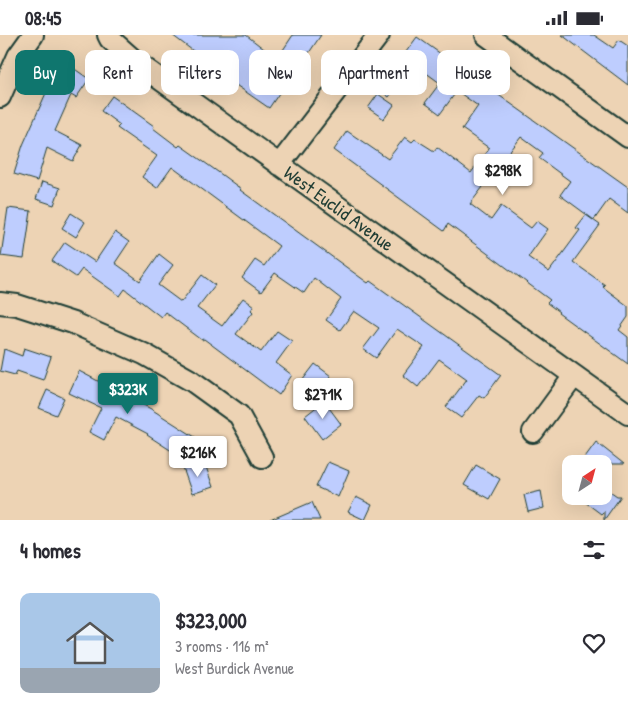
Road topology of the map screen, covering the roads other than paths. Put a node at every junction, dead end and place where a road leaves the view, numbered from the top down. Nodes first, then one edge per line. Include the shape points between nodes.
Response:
1 (32, 35) edge
2 (108, 35) edge
3 (379, 35) edge
4 (486, 35) edge
5 (0, 97) edge
6 (628, 137) edge
7 (280, 165) junction
8 (0, 303) edge
9 (574, 375) junction
10 (628, 415) edge
11 (534, 432) dead end
12 (262, 457) dead end

1 - 5 street via 18,56
2 - 7 street, West Euclid Avenue via 136,61
3 - 7 street
4 - 6 street
7 - 9 street, West Euclid Avenue
8 - 12 street via 17,305 73,323 144,354 192,381 239,415
9 - 10 street, West Euclid Avenue
9 - 11 street

